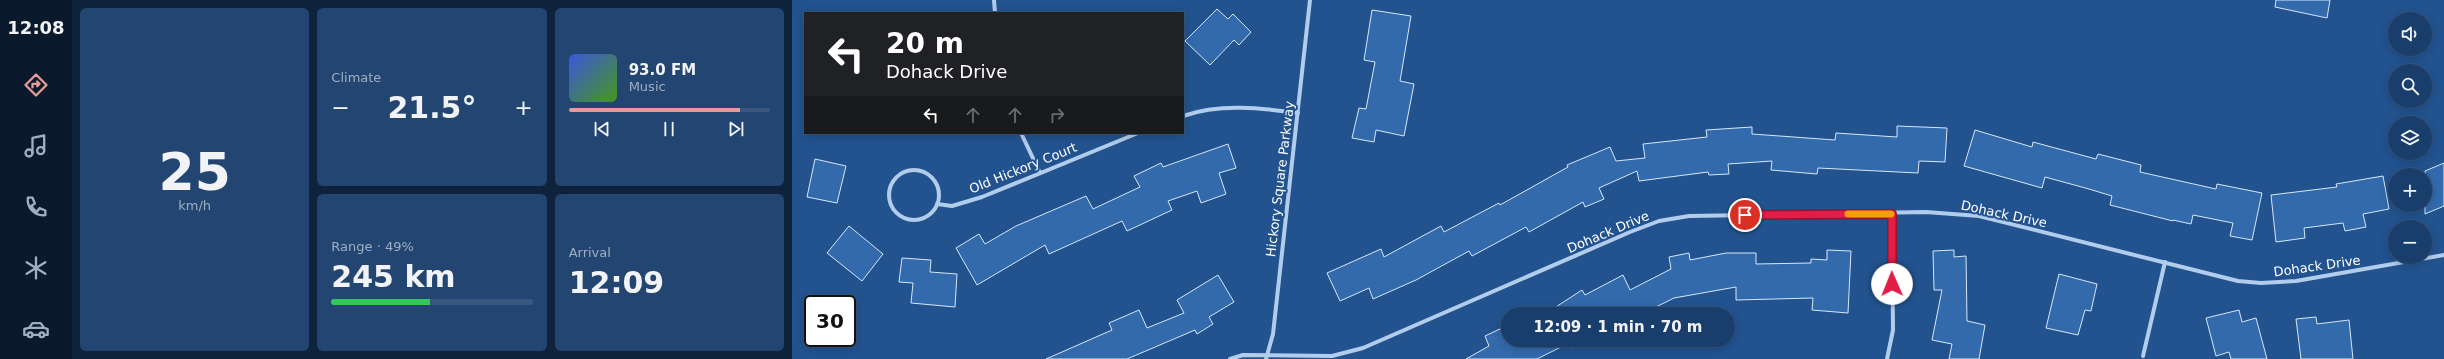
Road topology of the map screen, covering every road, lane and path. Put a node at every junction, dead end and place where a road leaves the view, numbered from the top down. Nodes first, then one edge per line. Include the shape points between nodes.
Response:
1 (994, 0) edge
2 (1310, 0) edge
3 (995, 12) edge
4 (1298, 113) junction
5 (1184, 116) edge
6 (1021, 134) edge
7 (1136, 134) edge
8 (1040, 173) junction
9 (937, 204) junction
10 (1892, 214) junction
11 (2444, 254) edge
12 (2165, 262) junction
13 (2143, 356) dead end
14 (1267, 357) edge
15 (1230, 359) edge
16 (1887, 359) edge

1 - 3 street
2 - 4 street, Hickory Square Parkway
4 - 5 street via 1241,108 1203,111
4 - 14 street, Hickory Square Parkway via 1272,334
6 - 8 street
7 - 8 street, Old Hickory Court
8 - 9 street, Old Hickory Court via 960,204
9 - 9 street via 938,189 930,175 923,172 907,170 890,186 889,201 897,214 904,218 920,219 933,211
10 - 12 street, Dohack Drive via 1926,212 1979,216
10 - 14 street, Dohack Drive via 1689,216 1666,220 1630,232 1363,348 1332,356
10 - 16 street via 1893,330
11 - 12 street, Dohack Drive via 2296,281 2261,284 2238,281
12 - 13 street
14 - 15 street, Dohack Drive via 1242,355

